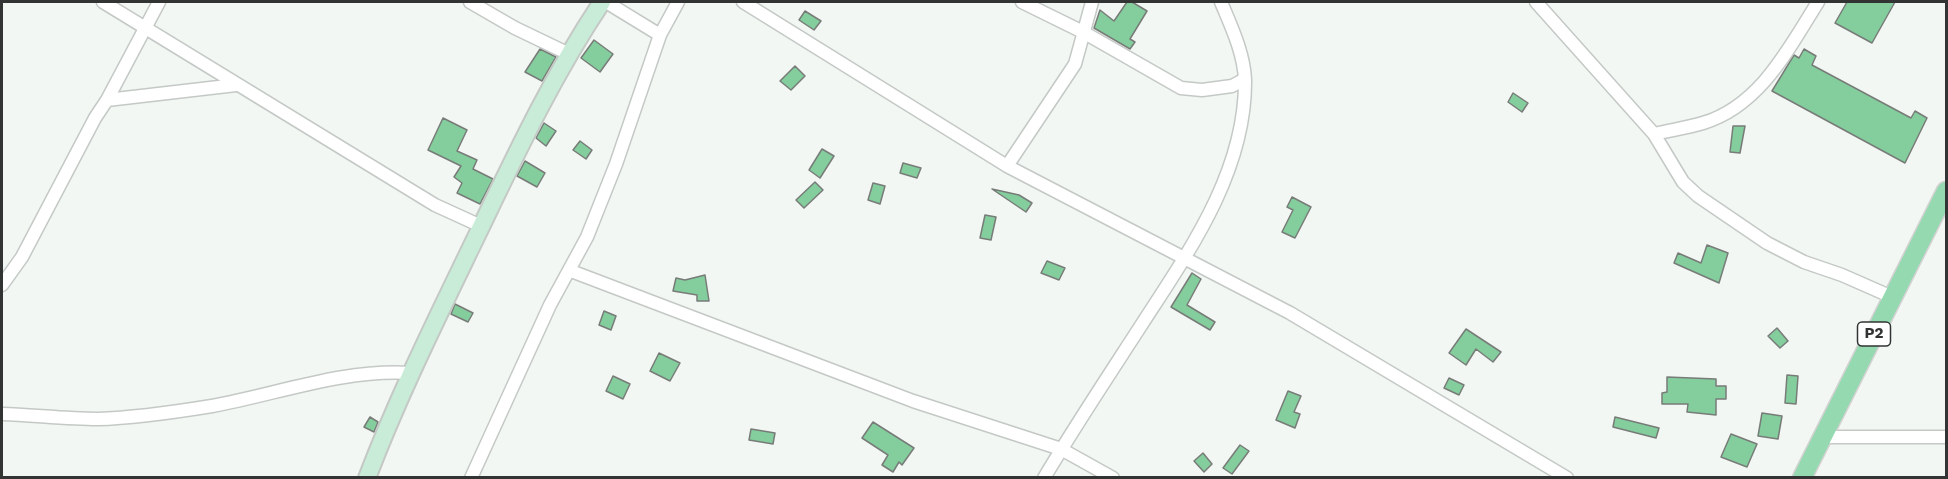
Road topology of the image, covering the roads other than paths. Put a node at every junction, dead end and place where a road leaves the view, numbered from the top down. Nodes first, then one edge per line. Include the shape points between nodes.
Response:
1 (103, 2) edge
2 (159, 2) edge
3 (470, 2) edge
4 (604, 2) edge
5 (678, 2) edge
6 (743, 2) edge
7 (1022, 2) edge
8 (1092, 2) edge
9 (1221, 2) edge
10 (1536, 2) edge
11 (1818, 2) edge
12 (145, 27) junction
13 (1083, 32) junction
14 (660, 35) junction
15 (567, 53) junction
16 (1245, 79) junction
17 (236, 85) junction
18 (107, 100) junction
19 (1654, 134) junction
20 (1007, 166) junction
21 (1947, 191) edge
22 (481, 226) junction
23 (1184, 258) junction
24 (571, 271) junction
25 (2, 285) edge
26 (1892, 297) junction
27 (410, 374) junction
28 (2, 414) edge
29 (1822, 437) junction
30 (1947, 437) edge
31 (1060, 450) junction
32 (367, 477) edge
33 (471, 477) edge
34 (1044, 477) edge
35 (1113, 477) edge
36 (1567, 477) edge
37 (1802, 477) edge

1 - 12 street
2 - 12 street
3 - 15 street
4 - 14 street
4 - 15 main road
5 - 14 street
6 - 20 street
7 - 13 street
8 - 13 street
9 - 16 street via 1238,42
10 - 19 street
11 - 19 street via 1765,82 1738,106 1705,123
12 - 17 street
12 - 18 street
13 - 16 street via 1181,88 1232,86
13 - 20 street via 1076,64
14 - 24 street via 616,164
15 - 22 main road
16 - 23 street via 1239,137 1220,192
17 - 18 street
17 - 22 street via 435,205
18 - 25 street via 22,257
19 - 26 street via 1683,182 1698,196 1767,243
20 - 23 street
21 - 26 main road, P2
22 - 27 main road
23 - 31 street
23 - 36 street via 1290,314
24 - 31 street via 914,401
24 - 33 street via 550,304
26 - 29 main road, P2
27 - 28 street via 354,374 213,406 154,414 98,418
27 - 32 main road
29 - 30 street
29 - 37 main road, P2
31 - 34 street
31 - 35 street

